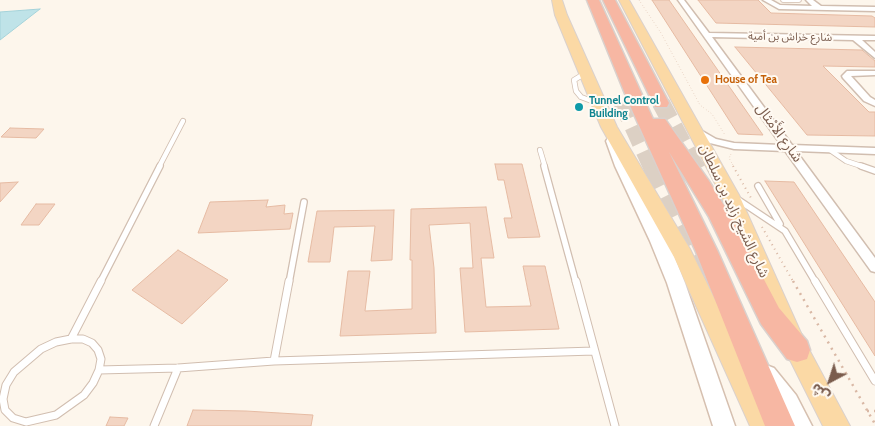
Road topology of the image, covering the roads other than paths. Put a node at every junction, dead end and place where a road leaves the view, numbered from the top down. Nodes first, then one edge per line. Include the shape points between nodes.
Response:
1 (557, 0) edge
2 (583, 0) edge
3 (593, 0) edge
4 (600, 0) edge
5 (609, 0) edge
6 (624, 0) edge
7 (681, 0) edge
8 (766, 0) edge
9 (799, 0) edge
10 (809, 0) edge
11 (863, 0) edge
12 (785, 1) edge
13 (793, 8) junction
14 (819, 8) junction
15 (875, 9) edge
16 (706, 35) junction
17 (855, 38) junction
18 (875, 38) edge
19 (875, 56) edge
20 (875, 74) edge
21 (622, 102) tunnel mouth
22 (661, 103) tunnel mouth
23 (875, 103) edge
24 (183, 121) dead end
25 (609, 127) junction
26 (697, 131) junction
27 (790, 148) junction
28 (540, 150) dead end
29 (740, 150) junction
30 (830, 150) junction
31 (875, 151) edge
32 (712, 158) junction
33 (875, 171) edge
34 (758, 186) dead end
35 (730, 195) junction
36 (304, 202) dead end
37 (782, 228) junction
38 (875, 268) edge
39 (71, 339) junction
40 (797, 350) junction
41 (594, 352) junction
42 (274, 361) junction
43 (752, 361) junction
44 (178, 368) junction
45 (99, 370) junction
46 (875, 381) edge
47 (3, 384) edge
48 (24, 424) edge
49 (154, 426) edge
50 (615, 426) edge
51 (724, 426) edge
52 (764, 426) edge
53 (780, 426) edge
54 (801, 426) edge
55 (836, 426) edge

1 - 25 main road
2 - 21 highway
3 - 43 highway via 707,252
4 - 40 highway via 658,122 702,186 770,316
5 - 22 highway
6 - 26 main road, شارع الشيخ زايد بن سلطان
7 - 16 street, شارع الأَمْثال
8 - 13 street via 775,6
9 - 12 lane
10 - 14 street
11 - 15 street
12 - 13 lane
13 - 14 street
14 - 15 street
16 - 17 street, شارع خراش بن أمية
16 - 27 street, شارع الأَمْثال
17 - 18 street, شارع خراش بن أمية
17 - 19 street
20 - 23 street via 850,73 846,76 867,99
24 - 39 lane
25 - 51 main road via 622,166 676,283
25 - 52 main road via 683,255
26 - 29 street
26 - 32 main road, شارع الشيخ زايد بن سلطان
27 - 29 street
27 - 30 street
27 - 38 street, شارع الأَمْثال
28 - 41 lane
29 - 32 street via 728,149
30 - 31 street
30 - 33 lane via 846,161
32 - 35 main road, شارع الشيخ زايد بن سلطان
34 - 37 lane
35 - 37 lane
35 - 40 main road, شارع الشيخ زايد بن سلطان
36 - 42 lane
37 - 46 lane
39 - 45 lane via 92,343 101,359
39 - 47 lane via 41,349 26,359
40 - 55 main road, شارع الشيخ زايد بن سلطان
41 - 42 lane
41 - 50 lane
42 - 44 lane
43 - 53 highway
43 - 54 main road via 788,403
44 - 45 lane
44 - 49 lane
45 - 48 lane via 84,395 71,406 56,415
47 - 48 lane via 5,410

